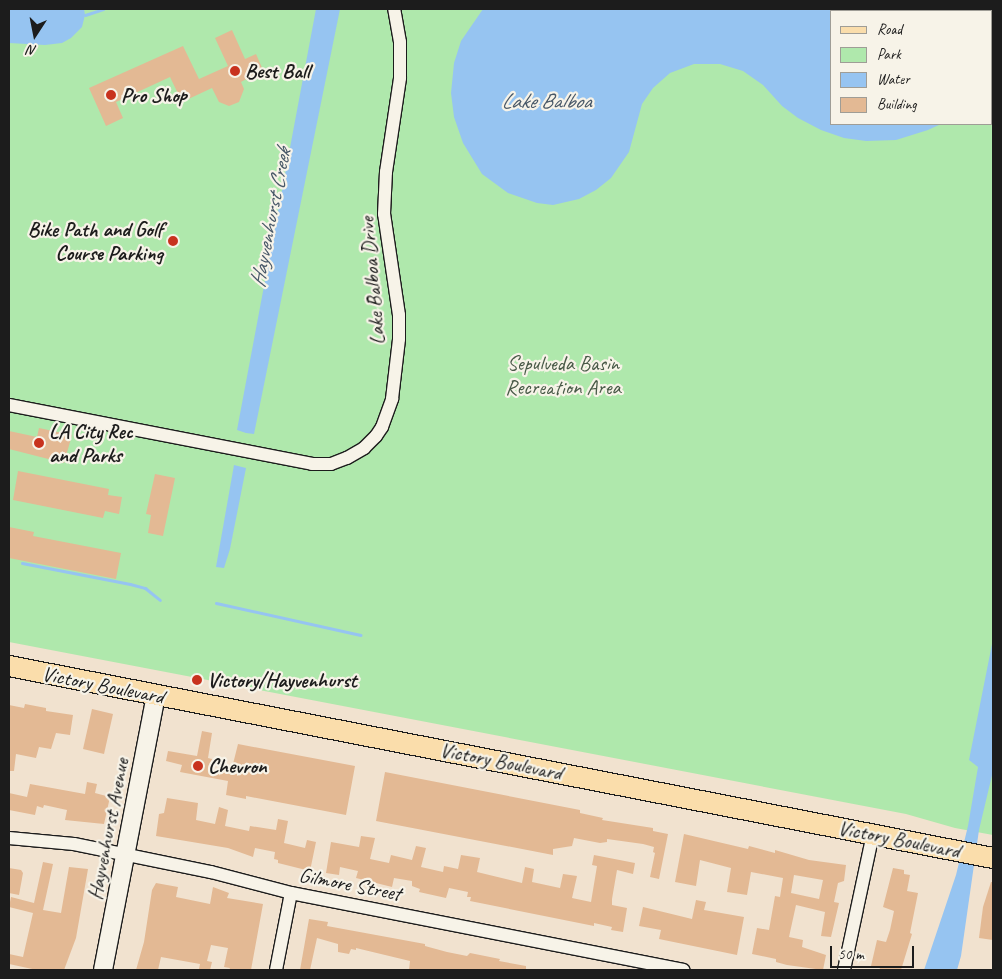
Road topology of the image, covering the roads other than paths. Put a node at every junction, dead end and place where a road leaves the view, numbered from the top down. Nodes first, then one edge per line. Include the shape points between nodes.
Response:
1 (394, 9) edge
2 (9, 405) edge
3 (9, 666) edge
4 (156, 695) junction
5 (873, 834) junction
6 (9, 838) edge
7 (126, 856) junction
8 (989, 857) edge
9 (291, 893) junction
10 (104, 970) edge
11 (276, 970) edge
12 (684, 970) edge
13 (844, 970) edge

1 - 2 street, Lake Balboa Drive via 400,42 400,78 386,172 384,214 400,339 392,399 376,436 347,458 331,464 312,464
3 - 4 main road, Victory Boulevard
4 - 5 main road, Victory Boulevard
4 - 7 main road, Hayvenhurst Avenue
5 - 8 main road, Victory Boulevard
5 - 13 street
6 - 7 street, Gilmore Street via 74,844
7 - 9 street, Gilmore Street via 211,872
7 - 10 main road, Hayvenhurst Avenue
9 - 11 street
9 - 12 street, Gilmore Street

